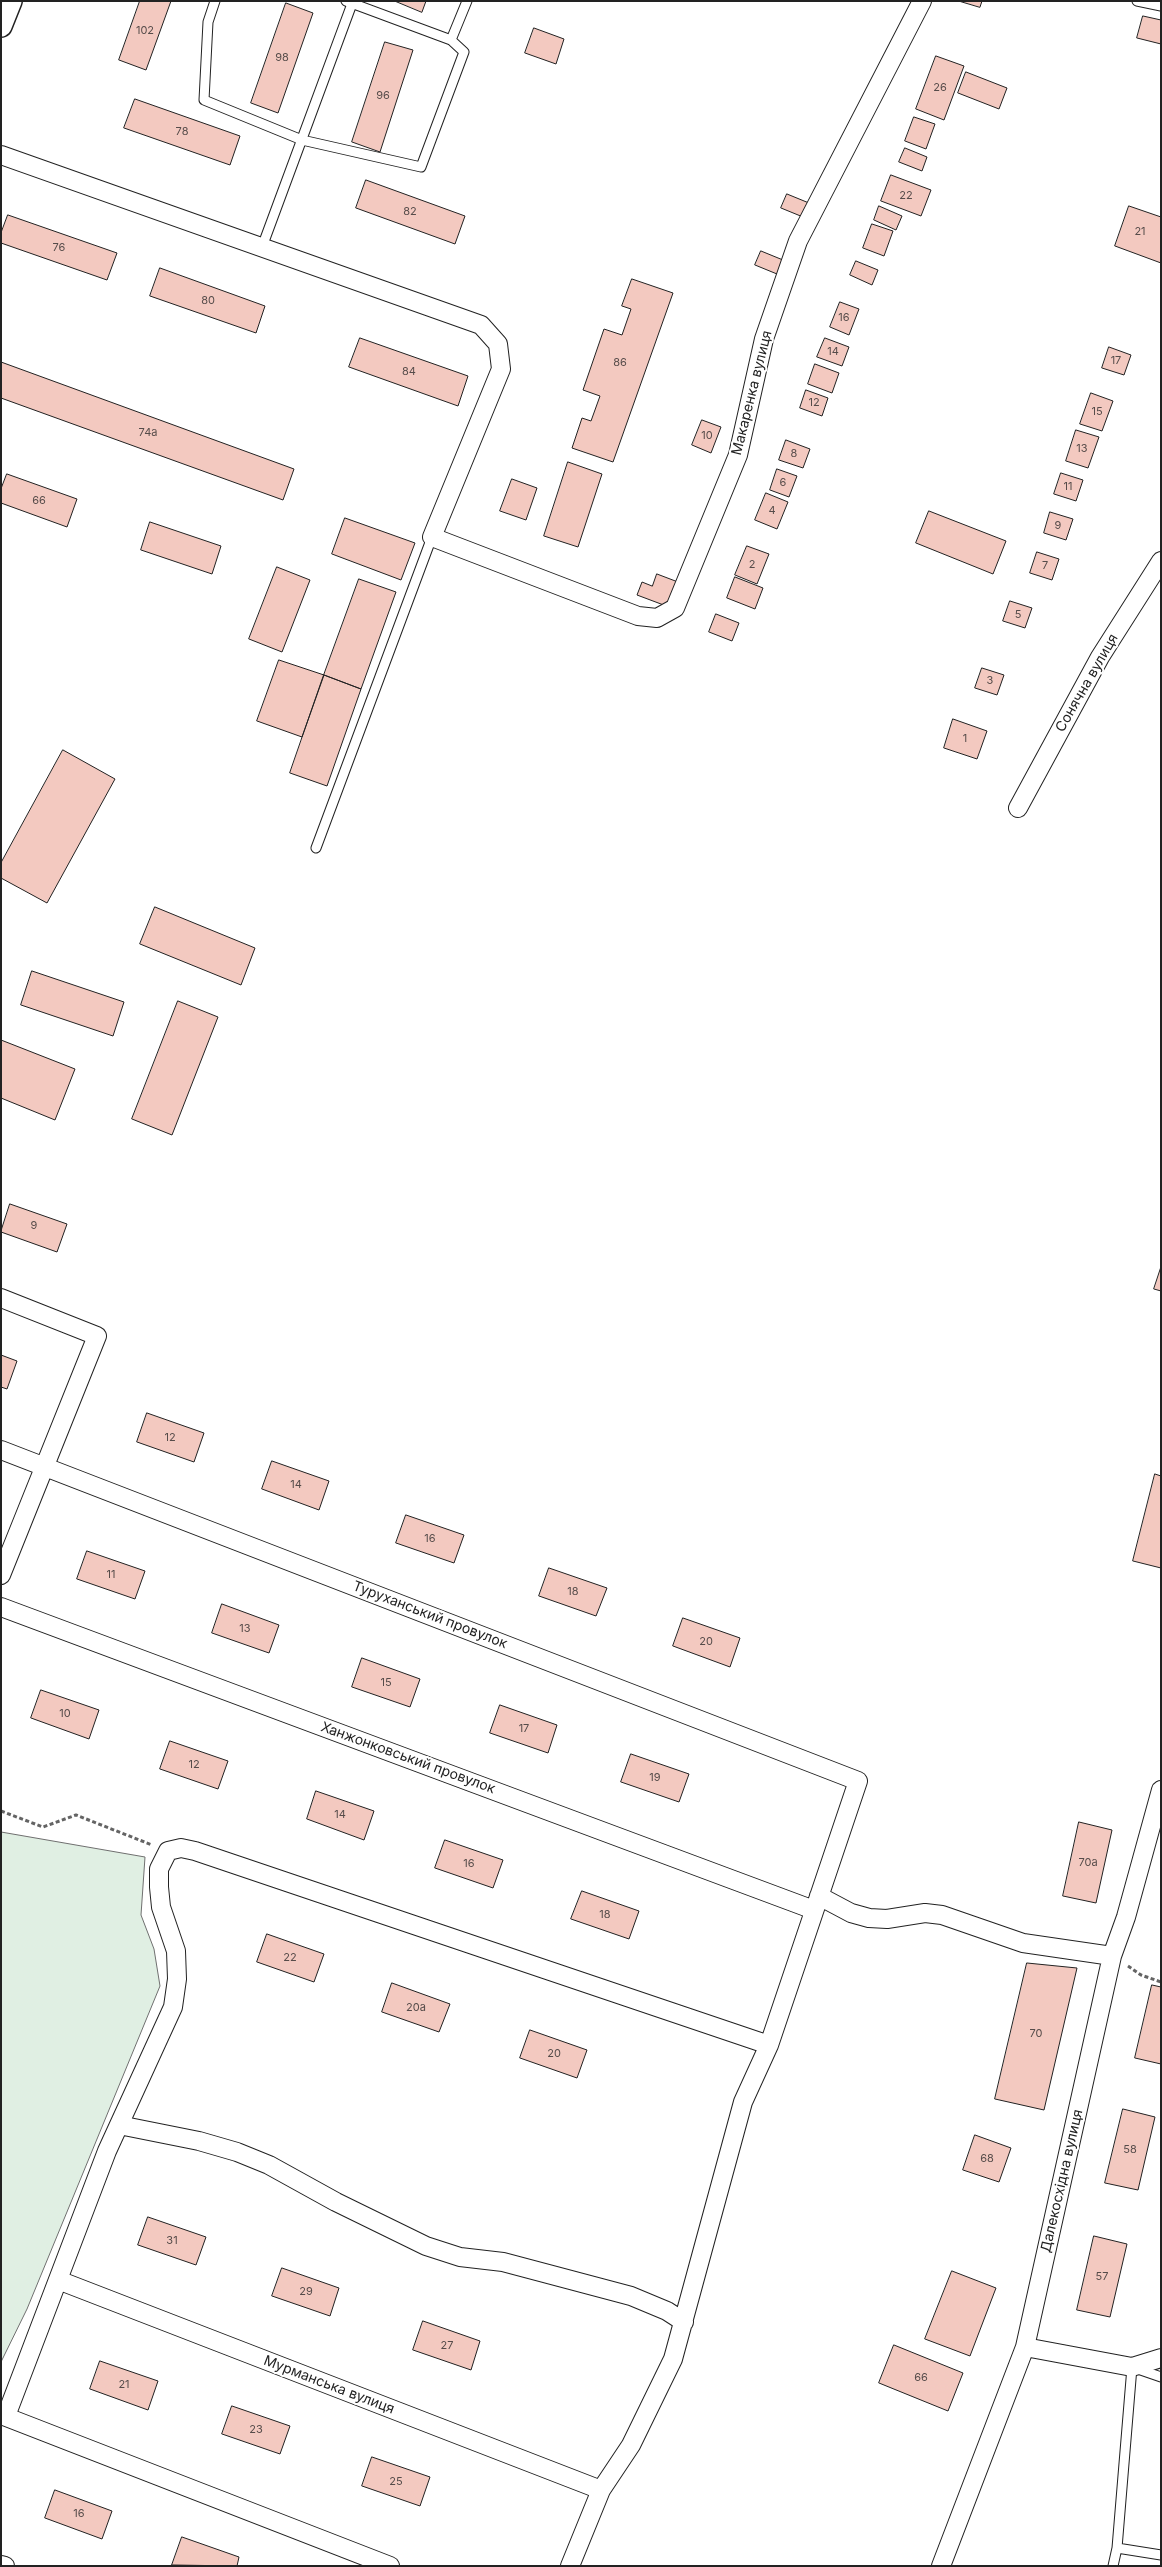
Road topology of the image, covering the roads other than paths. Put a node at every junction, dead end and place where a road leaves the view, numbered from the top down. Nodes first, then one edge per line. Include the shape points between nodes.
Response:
1 (10, 1) edge
2 (215, 1) edge
3 (466, 1) edge
4 (922, 1) edge
5 (1137, 1) edge
6 (351, 2) edge
7 (1161, 6) edge
8 (1, 26) edge
9 (451, 40) junction
10 (302, 140) junction
11 (1, 155) edge
12 (262, 248) junction
13 (432, 537) junction
14 (1161, 561) edge
15 (1018, 808) dead end
16 (316, 848) dead end
17 (1, 1298) edge
18 (1, 1450) edge
19 (45, 1466) junction
20 (1, 1575) edge
21 (1, 1607) edge
22 (1161, 1790) edge
23 (817, 1903) junction
24 (1112, 1956) junction
25 (769, 2045) junction
26 (119, 2125) junction
27 (58, 2280) junction
28 (684, 2322) junction
29 (1025, 2347) junction
30 (1161, 2358) edge
31 (1132, 2368) junction
32 (1161, 2377) edge
33 (3, 2416) edge
34 (601, 2490) junction
35 (1117, 2548) junction
36 (1161, 2555) edge
37 (390, 2566) edge
38 (570, 2566) edge
39 (941, 2566) edge
40 (1114, 2566) edge

1 - 8 street
2 - 10 lane via 208,22 204,100
3 - 9 lane
4 - 13 street, Макаренка вулиця via 798,241 764,339 738,455 675,608 657,618 638,616
5 - 7 lane
6 - 9 lane
6 - 10 lane
9 - 10 lane via 464,52 421,167
10 - 12 lane
11 - 12 street
12 - 13 street via 481,325 498,344 501,369
13 - 16 lane
14 - 15 street, Сонячна вулиця via 1100,657
17 - 19 street via 98,1336
18 - 19 street, Туруханський провулок
19 - 20 street
19 - 23 street, Туруханський провулок via 858,1781
21 - 23 street, Ханжонковський провулок
22 - 24 street, Далекосхідна вулиця
23 - 24 street, Ханжонковський провулок via 869,1918 887,1919 925,1913 942,1915 1023,1943
23 - 25 street
24 - 29 street, Далекосхідна вулиця
25 - 26 street via 181,1848 168,1851 159,1869 162,1907 176,1951 173,2007
25 - 28 street via 743,2102
26 - 27 street
26 - 28 street via 198,2140 237,2152 269,2165 426,2246 460,2257 503,2262 631,2296
27 - 33 street
27 - 34 street, Мурманська вулиця
28 - 34 street via 674,2359 632,2445
29 - 31 street
29 - 39 street, Далекосхідна вулиця
30 - 31 street
31 - 32 lane
31 - 35 lane
33 - 37 street
34 - 38 street
35 - 36 lane
35 - 40 lane

